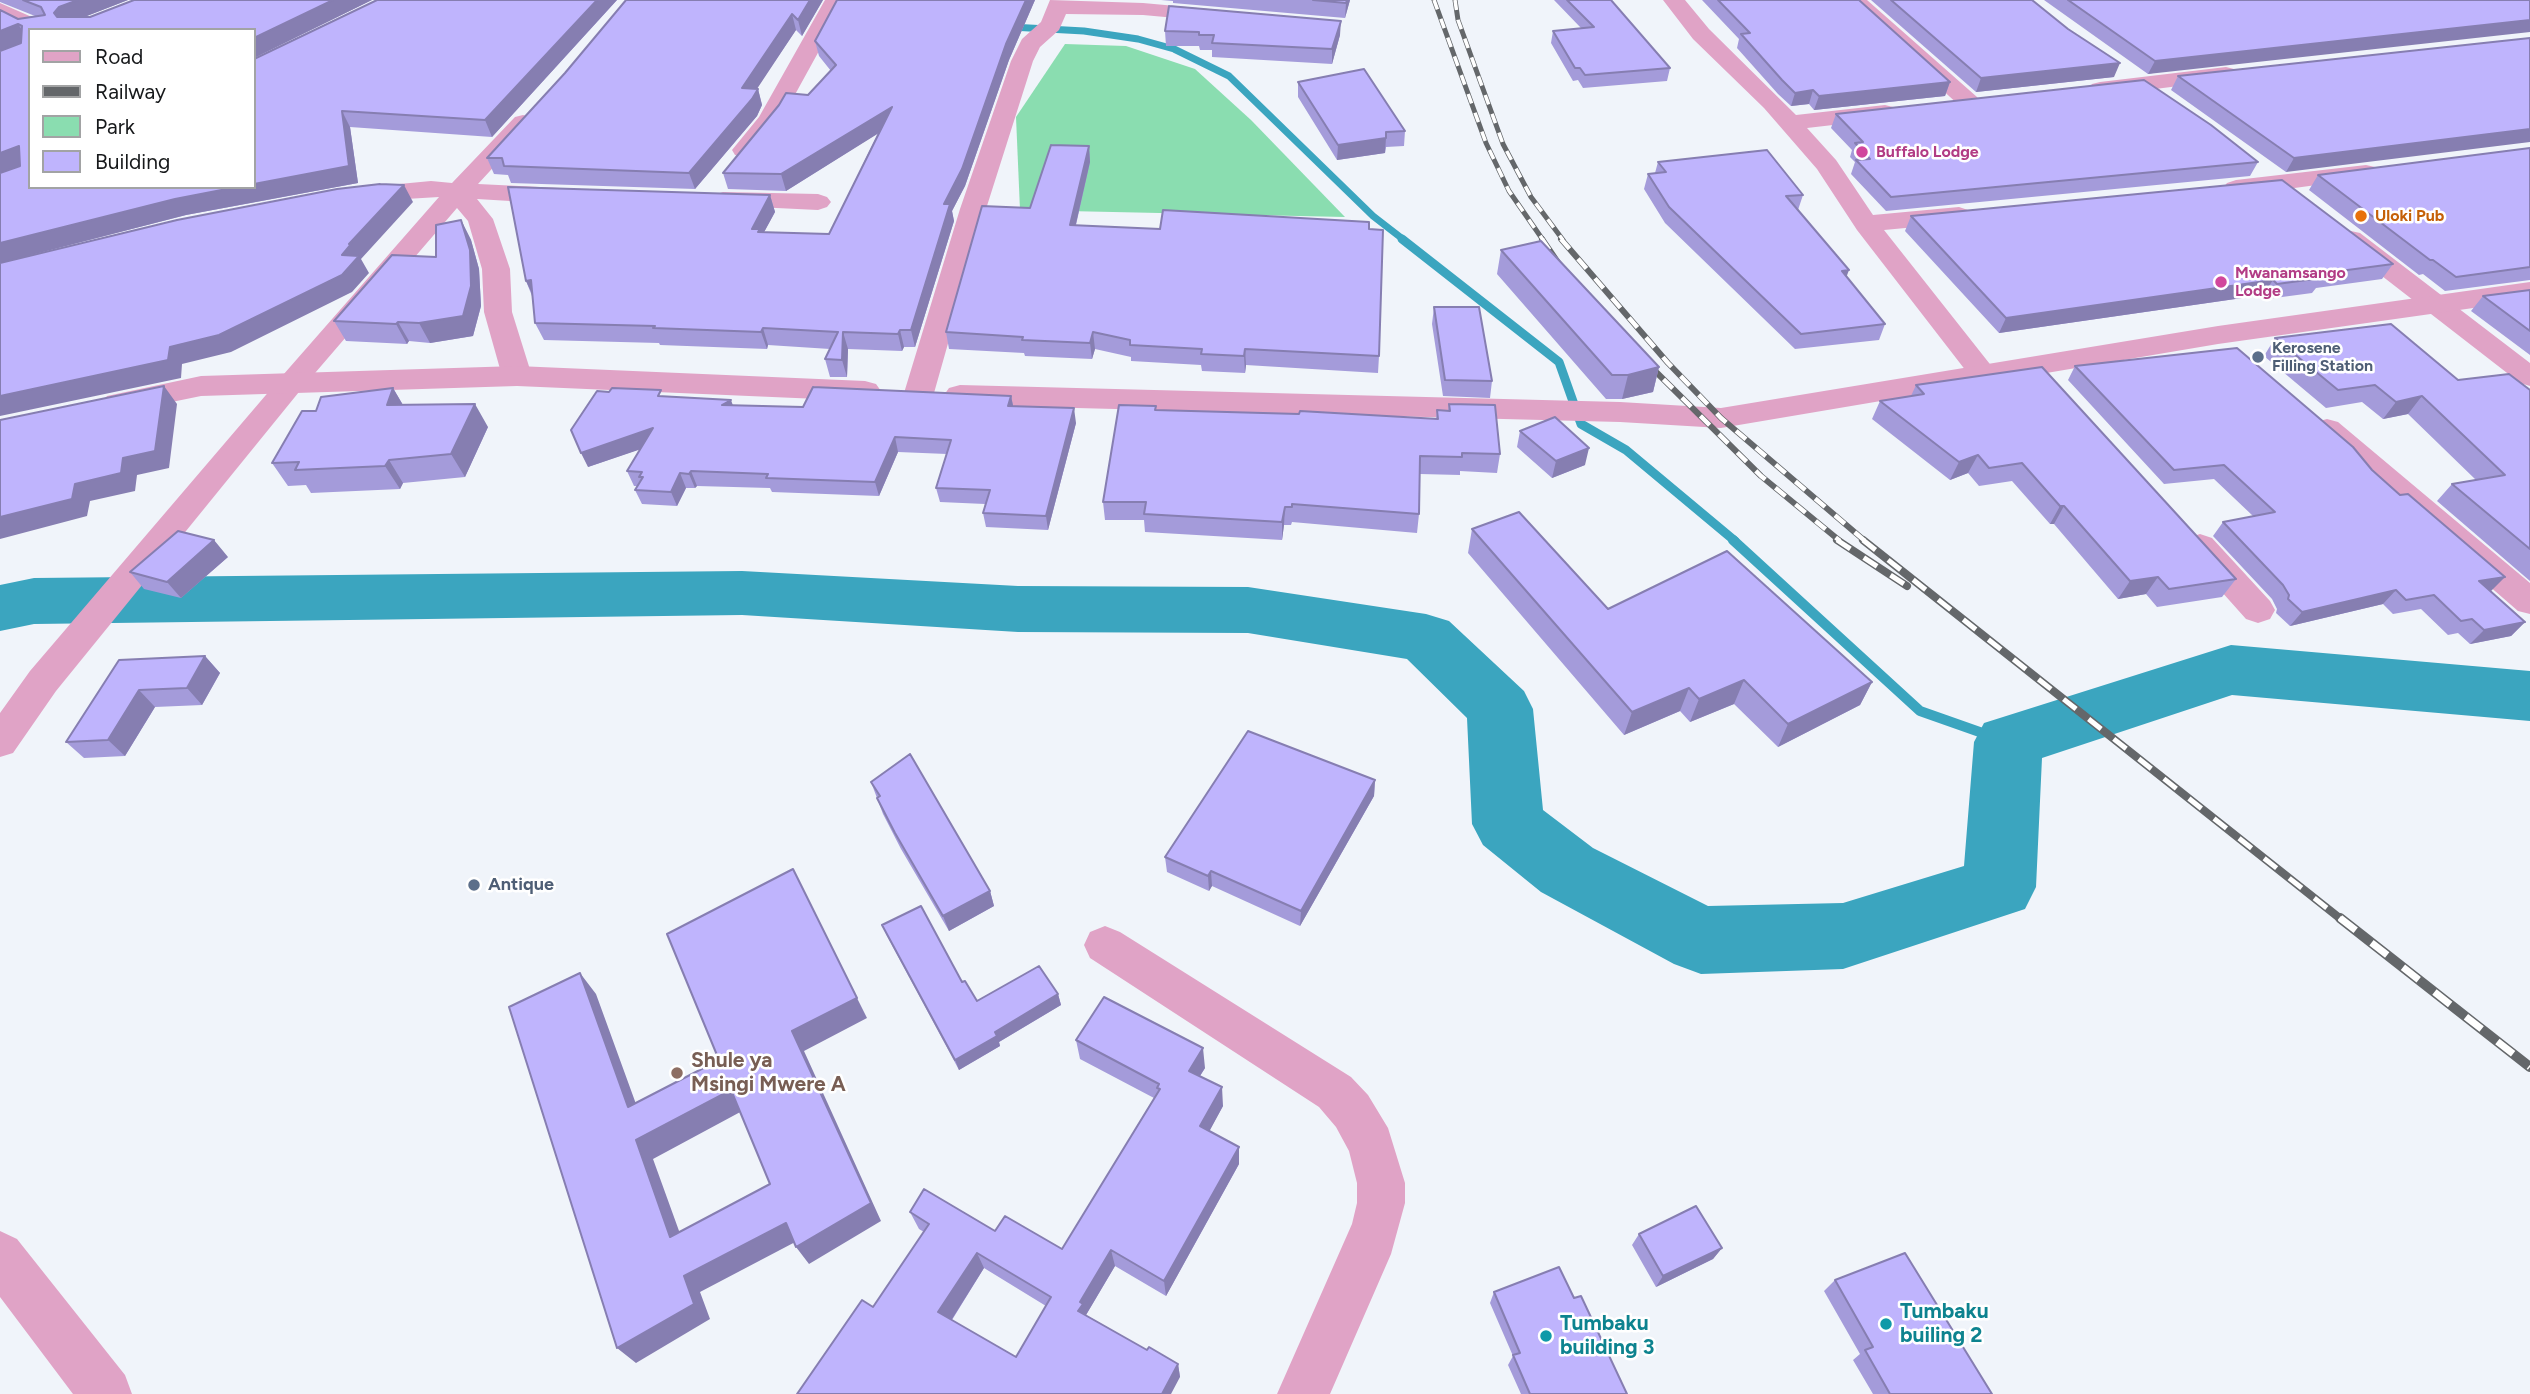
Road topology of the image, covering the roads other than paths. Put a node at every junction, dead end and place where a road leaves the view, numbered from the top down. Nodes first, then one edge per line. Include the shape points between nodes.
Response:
1 (1674, 0) edge
2 (1855, 0) edge
3 (0, 9) edge
4 (829, 10) edge
5 (1056, 11) edge
6 (1244, 18) edge
7 (39, 28) edge
8 (2112, 64) edge
9 (2252, 72) edge
10 (2142, 85) junction
11 (2076, 91) edge
12 (1995, 100) edge
13 (542, 102) edge
14 (1969, 103) junction
15 (2174, 105) edge
16 (1941, 106) edge
17 (1913, 109) edge
18 (1789, 123) junction
19 (2256, 167) edge
20 (2384, 170) edge
21 (2277, 184) junction
22 (2209, 191) edge
23 (457, 192) junction
24 (587, 197) edge
25 (332, 198) edge
26 (818, 202) dead end
27 (1989, 212) edge
28 (1866, 225) junction
29 (2530, 290) edge
30 (2436, 303) junction
31 (2217, 335) junction
32 (2249, 362) edge
33 (2035, 366) junction
34 (1983, 374) junction
35 (517, 376) junction
36 (2530, 377) edge
37 (293, 381) junction
38 (919, 393) junction
39 (2063, 397) edge
40 (2302, 408) edge
41 (91, 409) edge
42 (2184, 529) edge
43 (2530, 602) edge
44 (2258, 610) dead end
45 (0, 742) edge
46 (1105, 945) dead end
47 (0, 1256) edge
48 (106, 1394) edge
49 (1303, 1394) edge

1 - 18 street
2 - 14 street
3 - 7 street
4 - 26 street via 769,120 704,200
5 - 6 street via 1143,9
5 - 38 street via 1021,61
8 - 10 street
9 - 10 street
10 - 11 street
10 - 15 street
12 - 14 street
13 - 23 street
14 - 16 street
17 - 18 street
18 - 28 street via 1827,165
19 - 21 street
20 - 21 street
21 - 22 street
21 - 30 street
23 - 24 street
23 - 25 street via 389,190
23 - 35 street via 480,219 491,248 498,312
23 - 37 street
27 - 28 street
28 - 34 street
29 - 30 street
30 - 31 street
30 - 36 street
31 - 32 street
31 - 33 street
33 - 34 street
33 - 39 street
34 - 38 street via 1721,418
35 - 37 street
35 - 38 street
37 - 41 street via 201,386
37 - 45 street via 43,681
40 - 43 street
42 - 44 street
46 - 49 street via 1335,1092 1370,1144 1381,1183 1376,1224
47 - 48 street

